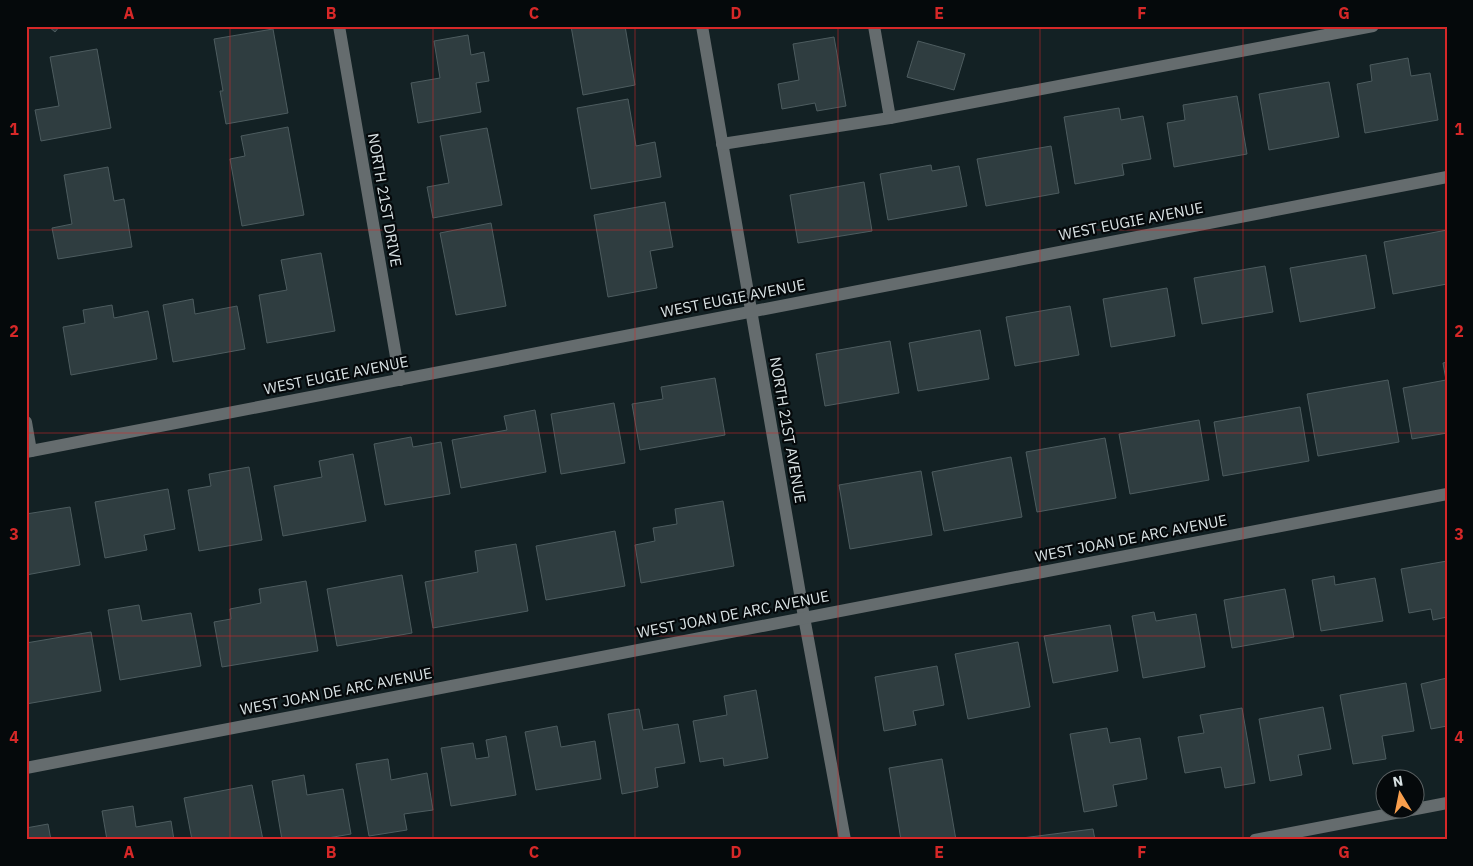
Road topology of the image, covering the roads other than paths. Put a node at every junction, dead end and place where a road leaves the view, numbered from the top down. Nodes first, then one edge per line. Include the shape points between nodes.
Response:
1 (339, 26) edge
2 (702, 26) edge
3 (874, 26) edge
4 (1374, 26) edge
5 (890, 118) junction
6 (722, 144) junction
7 (1447, 177) edge
8 (751, 312) junction
9 (400, 380) junction
10 (26, 422) edge
11 (29, 451) edge
12 (1447, 494) edge
13 (804, 617) junction
14 (26, 768) edge
15 (1447, 803) edge
16 (845, 840) edge
17 (1255, 840) edge

1 - 9 street, NORTH 21ST DRIVE
2 - 6 street, NORTH 21ST AVENUE
3 - 5 street
4 - 5 street
5 - 6 street
6 - 8 street, NORTH 21ST AVENUE
7 - 8 street, WEST EUGIE AVENUE
8 - 9 street, WEST EUGIE AVENUE
8 - 13 street, NORTH 21ST AVENUE
9 - 11 street, WEST EUGIE AVENUE
10 - 11 street
12 - 13 street, WEST JOAN DE ARC AVENUE
13 - 14 street, WEST JOAN DE ARC AVENUE
13 - 16 street, NORTH 21ST AVENUE
15 - 17 street

